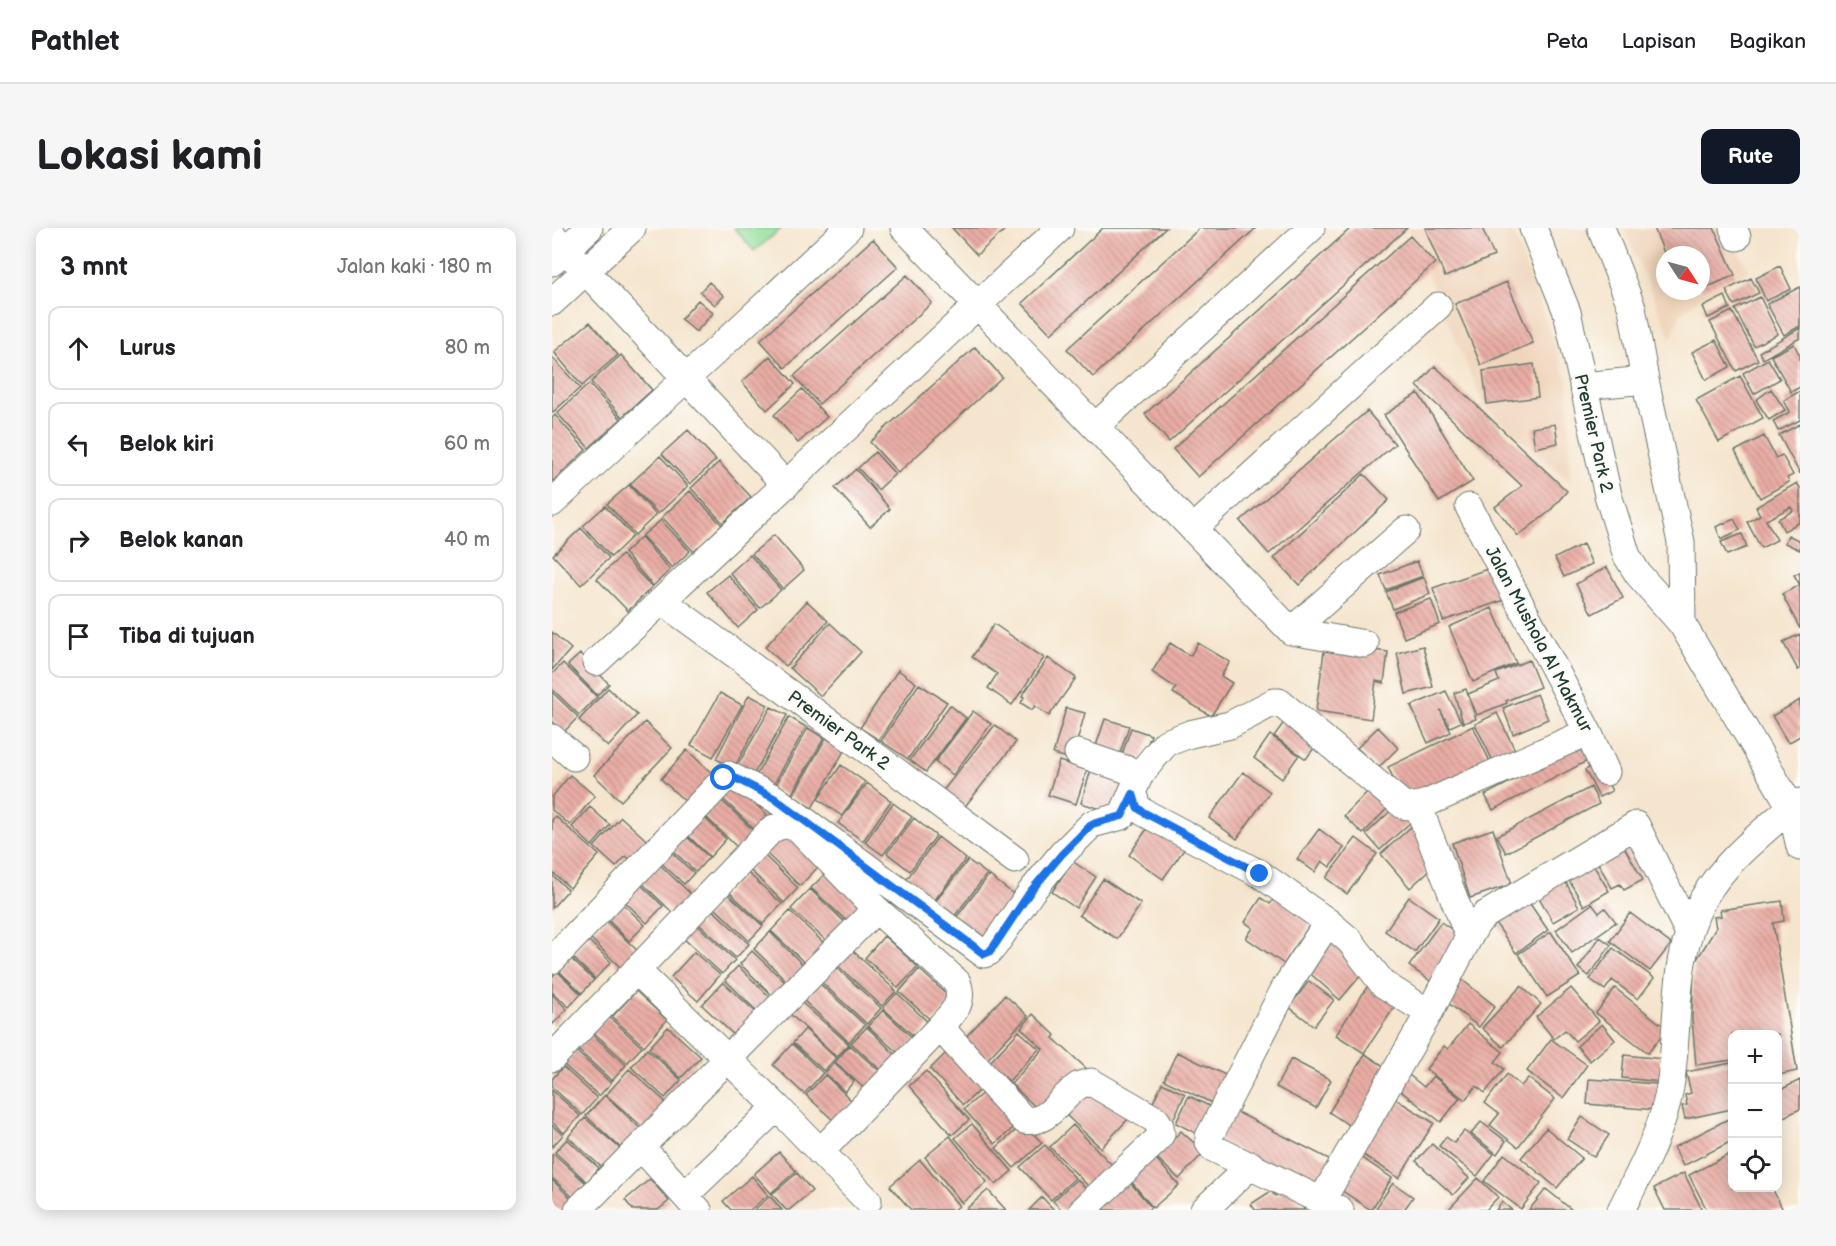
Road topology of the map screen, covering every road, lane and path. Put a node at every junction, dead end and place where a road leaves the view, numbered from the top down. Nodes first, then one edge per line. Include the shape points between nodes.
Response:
1 (589, 228) edge
2 (632, 228) edge
3 (848, 228) edge
4 (904, 228) edge
5 (1060, 228) edge
6 (1311, 228) edge
7 (1533, 228) edge
8 (1601, 228) edge
9 (557, 249) edge
10 (585, 270) junction
11 (552, 302) edge
12 (978, 305) junction
13 (1438, 306) dead end
14 (687, 378) junction
15 (1645, 380) junction
16 (1583, 386) junction
17 (1095, 427) junction
18 (786, 484) junction
19 (552, 503) edge
20 (1469, 507) dead end
21 (1193, 529) junction
22 (1406, 530) dead end
23 (662, 601) junction
24 (1682, 624) junction
25 (1291, 631) junction
26 (1365, 644) dead end
27 (596, 662) dead end
28 (1588, 732) junction
29 (552, 738) edge
30 (1078, 753) dead end
31 (574, 757) dead end
32 (1606, 772) dead end
33 (1137, 784) junction
34 (1795, 805) edge
35 (1418, 806) junction
36 (1800, 847) edge
37 (1015, 860) dead end
38 (876, 909) junction
39 (1328, 921) junction
40 (1688, 932) junction
41 (1469, 937) junction
42 (552, 960) edge
43 (636, 970) junction
44 (1429, 1013) junction
45 (940, 1027) junction
46 (552, 1058) edge
47 (728, 1058) junction
48 (777, 1107) junction
49 (641, 1147) junction
50 (820, 1152) junction
51 (1251, 1165) junction
52 (868, 1201) dead end
53 (692, 1202) edge
54 (1331, 1205) edge
55 (578, 1210) edge
56 (1083, 1210) edge
57 (1204, 1210) edge
58 (1621, 1210) edge

1 - 9 street
2 - 10 street
3 - 14 street
4 - 12 street
5 - 12 street
6 - 17 street
7 - 16 street, Premier Park 2 via 1567,312
8 - 15 street via 1632,308
9 - 10 street
10 - 11 street
10 - 14 street
12 - 17 street
12 - 18 street
13 - 21 street
14 - 18 street
14 - 19 street
15 - 16 street
15 - 24 street via 1681,542
16 - 24 street, Premier Park 2 via 1608,495 1627,556
17 - 21 street
18 - 23 street
20 - 28 street, Jalan Mushola Al Makmur
21 - 25 street
22 - 25 street
23 - 27 street
23 - 37 street, Premier Park 2
24 - 34 street, Premier Park 2
25 - 26 street
28 - 32 street, Jalan Mushola Al Makmur
28 - 35 street
29 - 31 street
30 - 33 street
33 - 35 street via 1166,743 1230,724 1279,702 1403,805
33 - 39 street via 1137,807 1143,812 1260,874
33 - 42 street via 1122,816 1092,824 1030,892 994,946 984,954 774,798 728,776
34 - 36 street, Premier Park 2
34 - 40 street via 1719,876
35 - 41 street
38 - 43 street via 798,828 779,825
38 - 45 street via 957,982 961,999
38 - 47 street
39 - 44 street via 1350,941 1383,984
39 - 51 street via 1285,988 1209,1137 1213,1148
40 - 41 street via 1636,825 1489,912
40 - 58 street via 1681,963 1670,1089 1658,1129
41 - 44 street
43 - 46 street
43 - 47 street
44 - 54 street
45 - 50 street
45 - 56 street via 1024,1120 1041,1120 1079,1086 1091,1082 1156,1120 1161,1134 1156,1141
47 - 48 street
47 - 49 street
48 - 50 street
48 - 53 street
49 - 53 street
49 - 55 street
50 - 52 street
51 - 54 street
51 - 57 street

